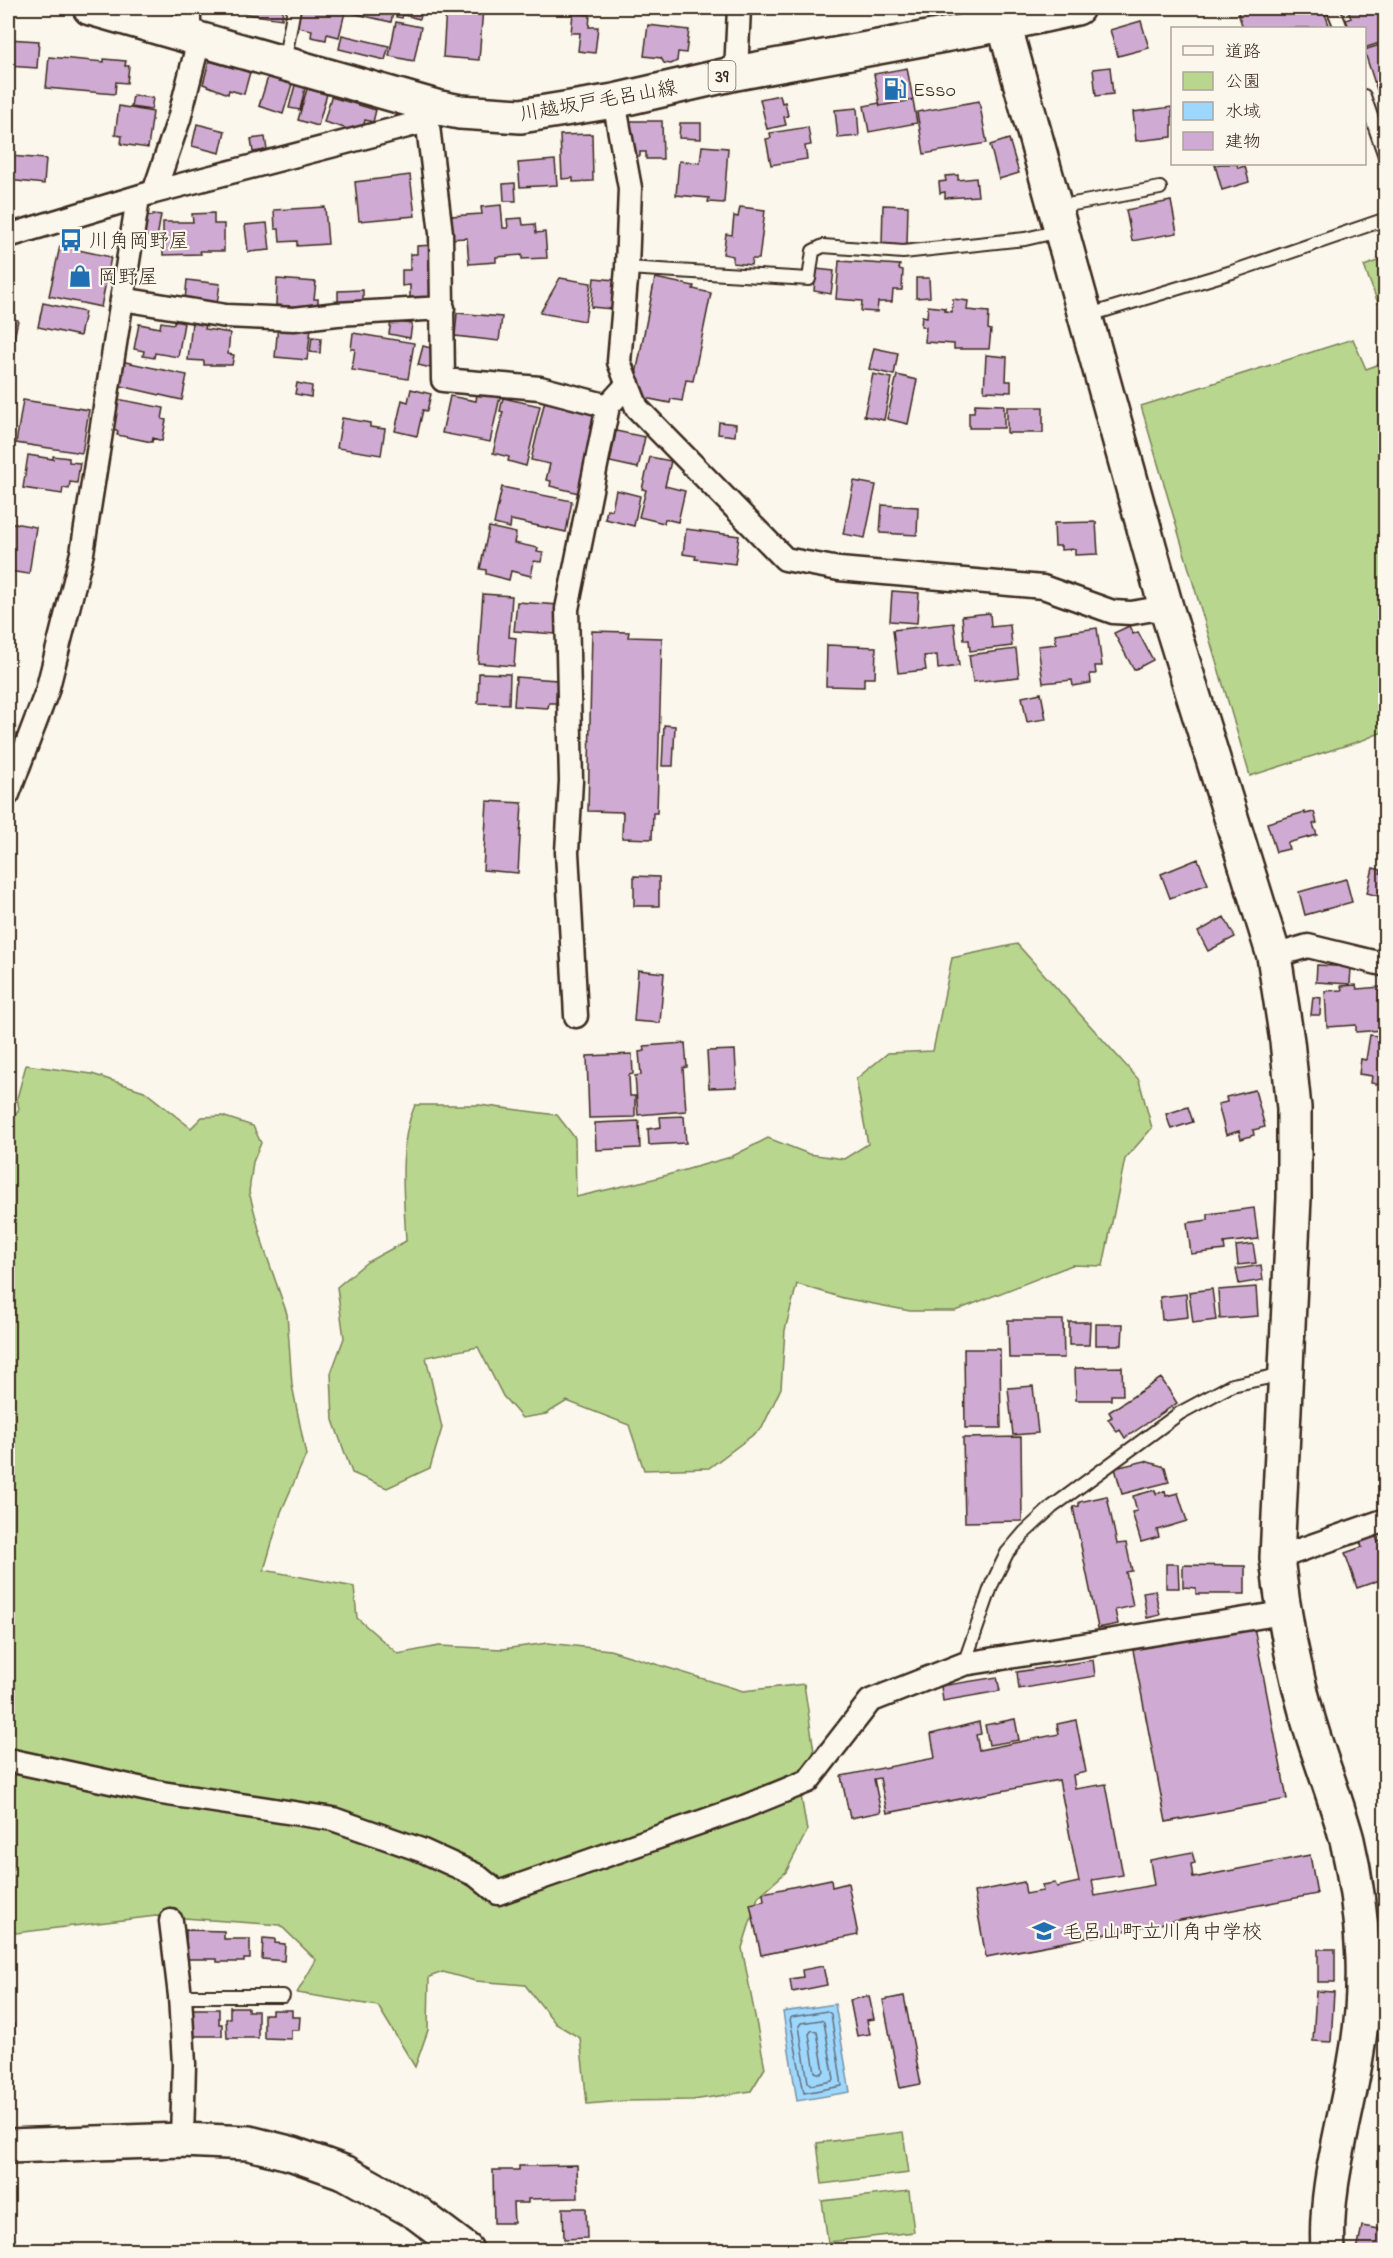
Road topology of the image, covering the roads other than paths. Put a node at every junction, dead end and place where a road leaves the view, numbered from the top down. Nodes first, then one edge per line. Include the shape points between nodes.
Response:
1 (90, 8) edge
2 (294, 8) edge
3 (739, 8) edge
4 (1077, 8) edge
5 (1333, 8) edge
6 (1004, 24) junction
7 (1341, 27) edge
8 (192, 28) edge
9 (284, 64) junction
10 (736, 73) junction
11 (1366, 99) edge
12 (614, 101) junction
13 (433, 113) junction
14 (1386, 159) edge
15 (1160, 188) dead end
16 (146, 195) junction
17 (1058, 219) junction
18 (1386, 219) edge
19 (8, 236) edge
20 (627, 268) junction
21 (122, 299) junction
22 (443, 308) junction
23 (1085, 316) junction
24 (628, 384) junction
25 (608, 406) junction
26 (1166, 607) junction
27 (8, 794) edge
28 (1274, 956) junction
29 (1386, 964) edge
30 (576, 1016) dead end
31 (1284, 1374) junction
32 (1386, 1520) edge
33 (1277, 1558) junction
34 (1283, 1613) junction
35 (964, 1664) junction
36 (8, 1760) edge
37 (171, 1922) dead end
38 (1374, 1956) edge
39 (180, 1996) junction
40 (284, 1996) dead end
41 (182, 2140) junction
42 (8, 2146) edge
43 (466, 2250) edge
44 (1328, 2250) edge

1 - 8 street, 川越坂戸毛呂山線 / 39
2 - 9 lane
3 - 10 street
4 - 6 street, 川越坂戸毛呂山線 / 39
5 - 7 lane
6 - 10 street, 川越坂戸毛呂山線 / 39
6 - 17 street
8 - 9 street, 川越坂戸毛呂山線 / 39
8 - 16 street via 179,119
9 - 13 street, 川越坂戸毛呂山線 / 39
10 - 12 street, 川越坂戸毛呂山線 / 39
11 - 14 lane
12 - 13 street, 川越坂戸毛呂山線 / 39 via 520,116
12 - 20 street via 630,188
13 - 16 street via 415,124
13 - 22 street
15 - 17 lane
16 - 19 street
16 - 21 street
17 - 20 lane via 1025,239 903,252 823,246 813,251 809,279
17 - 23 street
18 - 23 lane via 1232,272
20 - 24 street via 619,362
21 - 22 street via 226,316 294,319
21 - 27 street via 81,553 47,691
22 - 25 street via 443,380 540,388
23 - 26 street
24 - 25 street
24 - 26 street via 637,408 785,559 839,569 1043,587 1113,612
25 - 30 street via 567,609 571,781 567,852
26 - 28 street
28 - 29 street via 1308,946
28 - 31 street via 1294,1108 1294,1198
31 - 33 street
31 - 35 lane via 1232,1385 1180,1413 1052,1507 1007,1553
32 - 33 street
33 - 34 street
34 - 35 street
34 - 38 street via 1308,1717 1347,1841 1357,1903
35 - 36 street via 870,1701 808,1781 498,1893 476,1875 421,1850 333,1819 162,1793
37 - 39 street
38 - 44 street via 1332,2176
39 - 40 lane
39 - 41 street via 184,2064
41 - 42 street
41 - 43 street via 249,2144 293,2154 346,2173 417,2213

